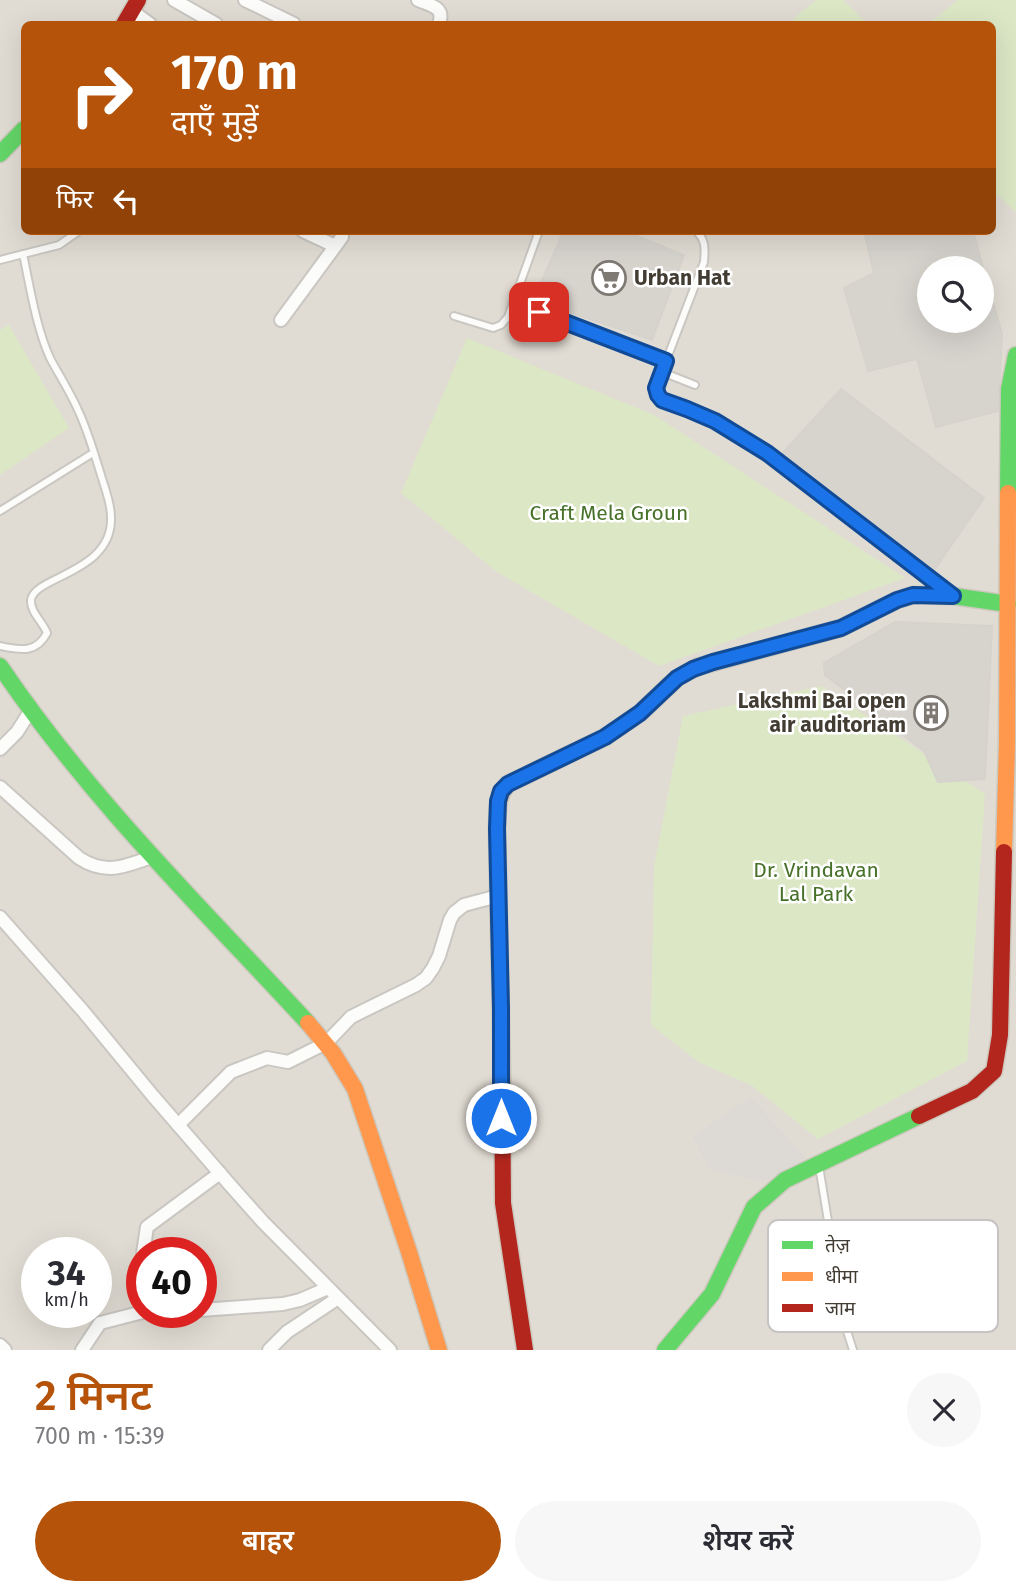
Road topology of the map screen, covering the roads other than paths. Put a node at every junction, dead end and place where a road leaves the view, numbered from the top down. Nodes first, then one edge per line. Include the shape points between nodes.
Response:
1 (174, 0) edge
2 (245, 0) edge
3 (418, 0) edge
4 (211, 21) edge
5 (288, 21) edge
6 (440, 21) edge
7 (21, 135) edge
8 (0, 154) edge
9 (73, 235) edge
10 (312, 235) edge
11 (342, 235) edge
12 (538, 235) edge
13 (701, 235) edge
14 (335, 246) junction
15 (23, 254) junction
16 (0, 260) edge
17 (513, 302) junction
18 (454, 316) dead end
19 (281, 320) dead end
20 (1016, 355) edge
21 (666, 361) junction
22 (662, 372) junction
23 (695, 385) dead end
24 (1012, 416) edge
25 (93, 453) junction
26 (0, 511) edge
27 (953, 596) junction
28 (1008, 604) junction
29 (0, 646) edge
30 (0, 666) edge
31 (31, 710) junction
32 (0, 749) edge
33 (0, 787) edge
34 (1010, 855) edge
35 (151, 857) junction
36 (498, 897) junction
37 (0, 917) edge
38 (326, 1043) junction
39 (178, 1125) junction
40 (818, 1164) junction
41 (220, 1174) junction
42 (827, 1220) edge
43 (146, 1237) edge
44 (328, 1288) junction
45 (338, 1298) junction
46 (217, 1309) edge
47 (126, 1316) edge
48 (847, 1332) edge
49 (0, 1345) edge
50 (5, 1350) edge
51 (82, 1350) edge
52 (269, 1350) edge
53 (390, 1350) edge
54 (439, 1350) edge
55 (525, 1350) edge
56 (665, 1350) edge
57 (853, 1350) edge

1 - 4 street
2 - 5 street
3 - 6 street via 438,9
7 - 8 street
9 - 15 lane via 59,245
10 - 14 street
11 - 14 street
12 - 17 lane
13 - 21 lane via 704,262
14 - 19 street
15 - 16 lane
15 - 25 lane via 42,337 78,410
17 - 18 lane via 508,317 493,328
17 - 21 lane
20 - 24 street via 1009,389
21 - 22 lane
22 - 23 lane
22 - 27 lane via 656,388 662,400 715,421 767,453
24 - 28 street
25 - 26 lane
25 - 29 lane via 110,504 108,535 89,561 33,595 30,603 47,633 42,642 20,650
27 - 28 street
27 - 36 street via 913,595 841,628 693,669 605,737 508,784 498,801
28 - 34 street
30 - 31 street
31 - 32 street
31 - 35 street
33 - 35 street via 90,866 124,867
34 - 40 street via 994,1071 972,1091
35 - 38 street
36 - 38 street via 464,905 454,913 426,978 351,1017
36 - 55 street via 503,1203
37 - 39 street
38 - 39 street via 288,1062 267,1058 231,1072
38 - 54 street via 355,1089
39 - 41 street
40 - 42 lane
40 - 56 street via 785,1180 754,1207 712,1294
41 - 43 street via 148,1227
41 - 44 street
44 - 45 street
44 - 46 street via 283,1304
45 - 52 street via 287,1332
45 - 53 street
47 - 51 street via 100,1323
48 - 57 lane
49 - 50 street

